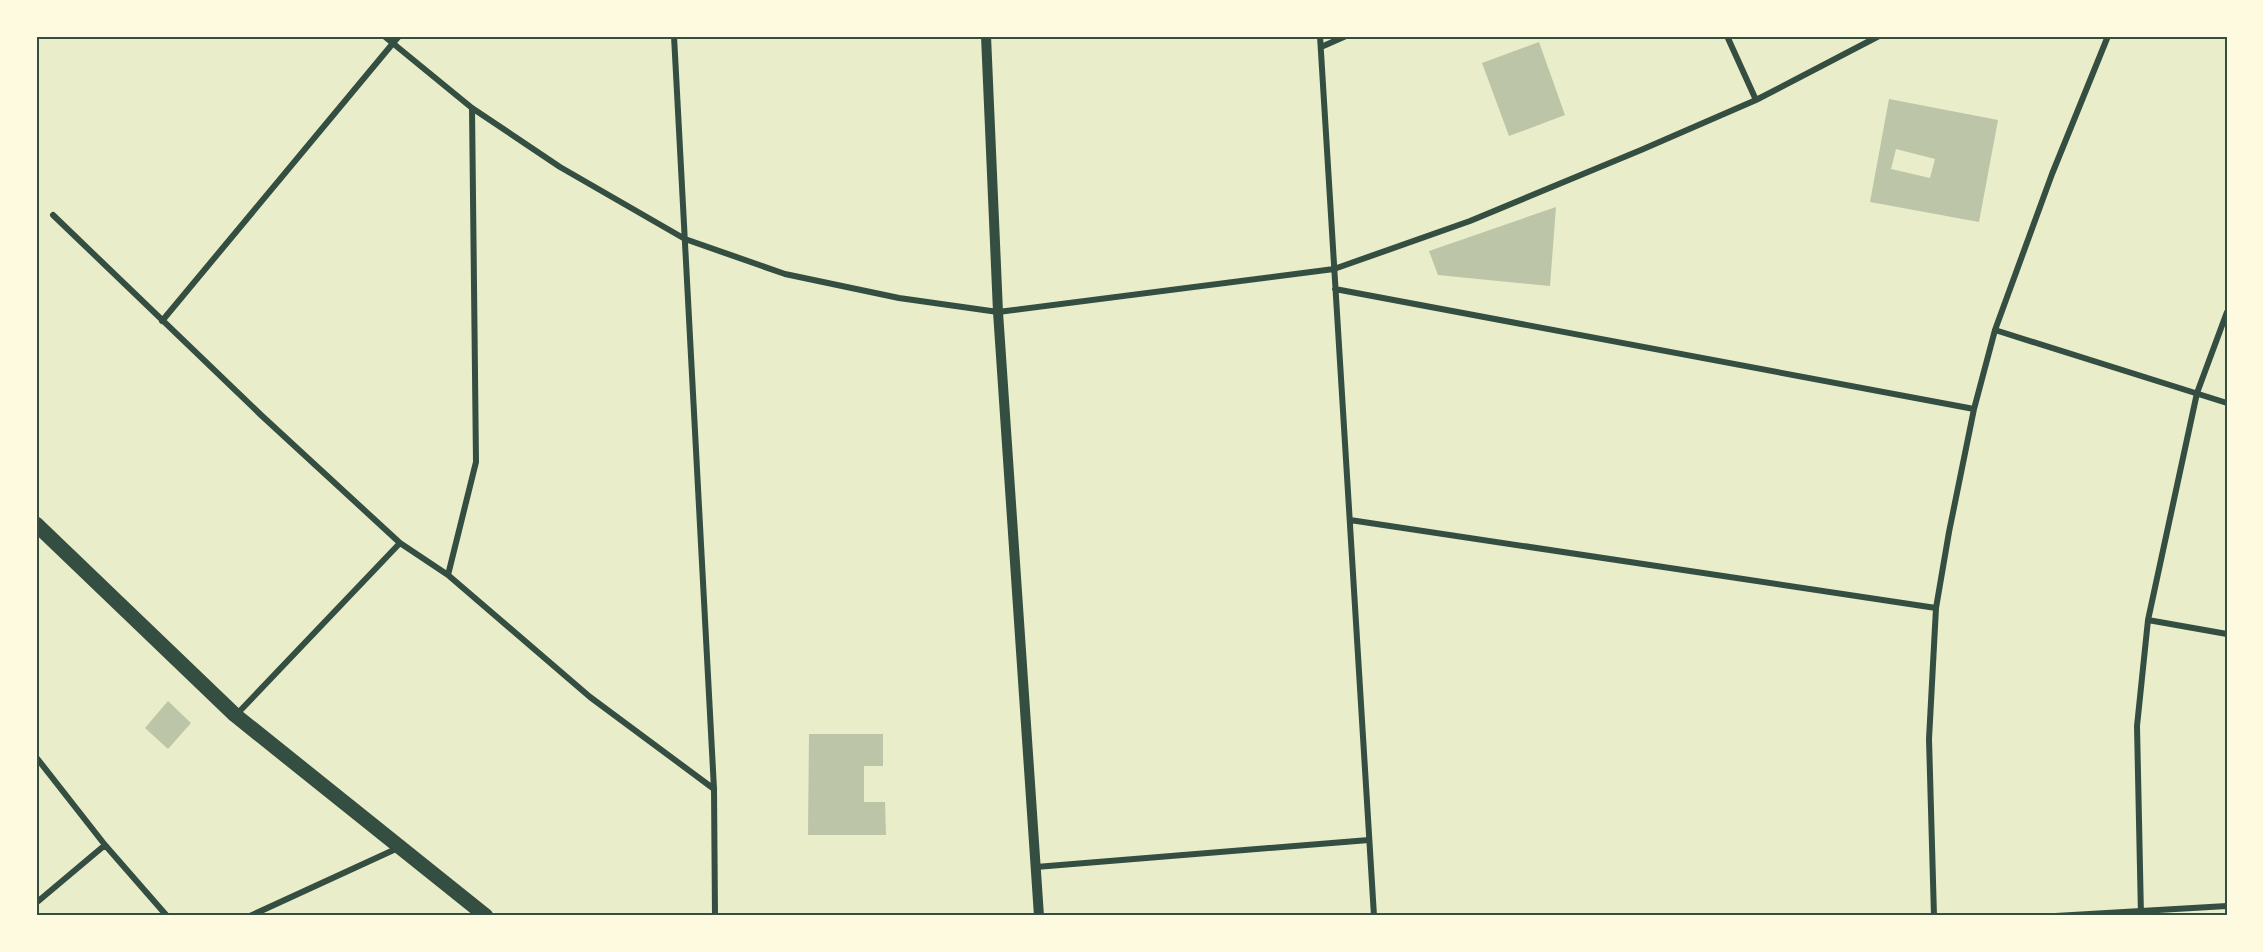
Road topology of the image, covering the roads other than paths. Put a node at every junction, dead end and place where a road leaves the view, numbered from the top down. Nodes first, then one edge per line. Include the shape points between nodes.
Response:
1 (384, 36) edge
2 (399, 36) edge
3 (674, 36) edge
4 (986, 36) edge
5 (1320, 36) edge
6 (1346, 36) edge
7 (1727, 36) edge
8 (1879, 36) edge
9 (2108, 36) edge
10 (393, 43) junction
11 (1321, 47) junction
12 (1756, 100) junction
13 (472, 108) junction
14 (53, 215) dead end
15 (685, 239) junction
16 (1334, 269) junction
17 (1335, 289) junction
18 (998, 312) junction
19 (2227, 312) edge
20 (162, 321) junction
21 (1995, 330) junction
22 (2197, 393) junction
23 (2227, 403) edge
24 (1974, 409) junction
25 (1350, 520) junction
26 (36, 524) edge
27 (400, 543) junction
28 (448, 575) junction
29 (1936, 608) junction
30 (2148, 620) junction
31 (2227, 634) edge
32 (235, 715) junction
33 (36, 757) edge
34 (714, 789) junction
35 (1369, 840) junction
36 (105, 845) junction
37 (401, 846) junction
38 (1036, 867) junction
39 (36, 903) edge
40 (2227, 906) edge
41 (2141, 913) edge
42 (167, 916) edge
43 (250, 916) edge
44 (486, 916) edge
45 (715, 916) edge
46 (1039, 916) edge
47 (1374, 916) edge
48 (1935, 916) edge
49 (2055, 916) edge

1 - 10 street
2 - 10 street
3 - 15 street
4 - 18 street
5 - 11 street
6 - 11 street
7 - 12 street
8 - 12 street
9 - 21 street
10 - 13 street
10 - 20 street
11 - 16 street
12 - 16 street via 1470,221
13 - 15 street via 560,167
13 - 28 street via 476,462
14 - 20 street
15 - 18 street via 785,273 898,298
15 - 34 street
16 - 17 street
16 - 18 street
17 - 24 street
17 - 25 street
18 - 38 street
19 - 22 street
20 - 27 street
21 - 22 street
21 - 24 street
22 - 23 street
22 - 30 street
24 - 29 street
25 - 29 street
25 - 35 street
26 - 32 main road
27 - 28 street
27 - 32 street
28 - 34 street via 590,697
29 - 48 street via 1929,739
30 - 31 street
30 - 41 street via 2137,726
32 - 37 main road
33 - 36 street
34 - 45 street
35 - 38 street
35 - 47 street
36 - 39 street
36 - 42 street
37 - 43 street
37 - 44 main road
38 - 46 street
40 - 41 street
41 - 49 street

